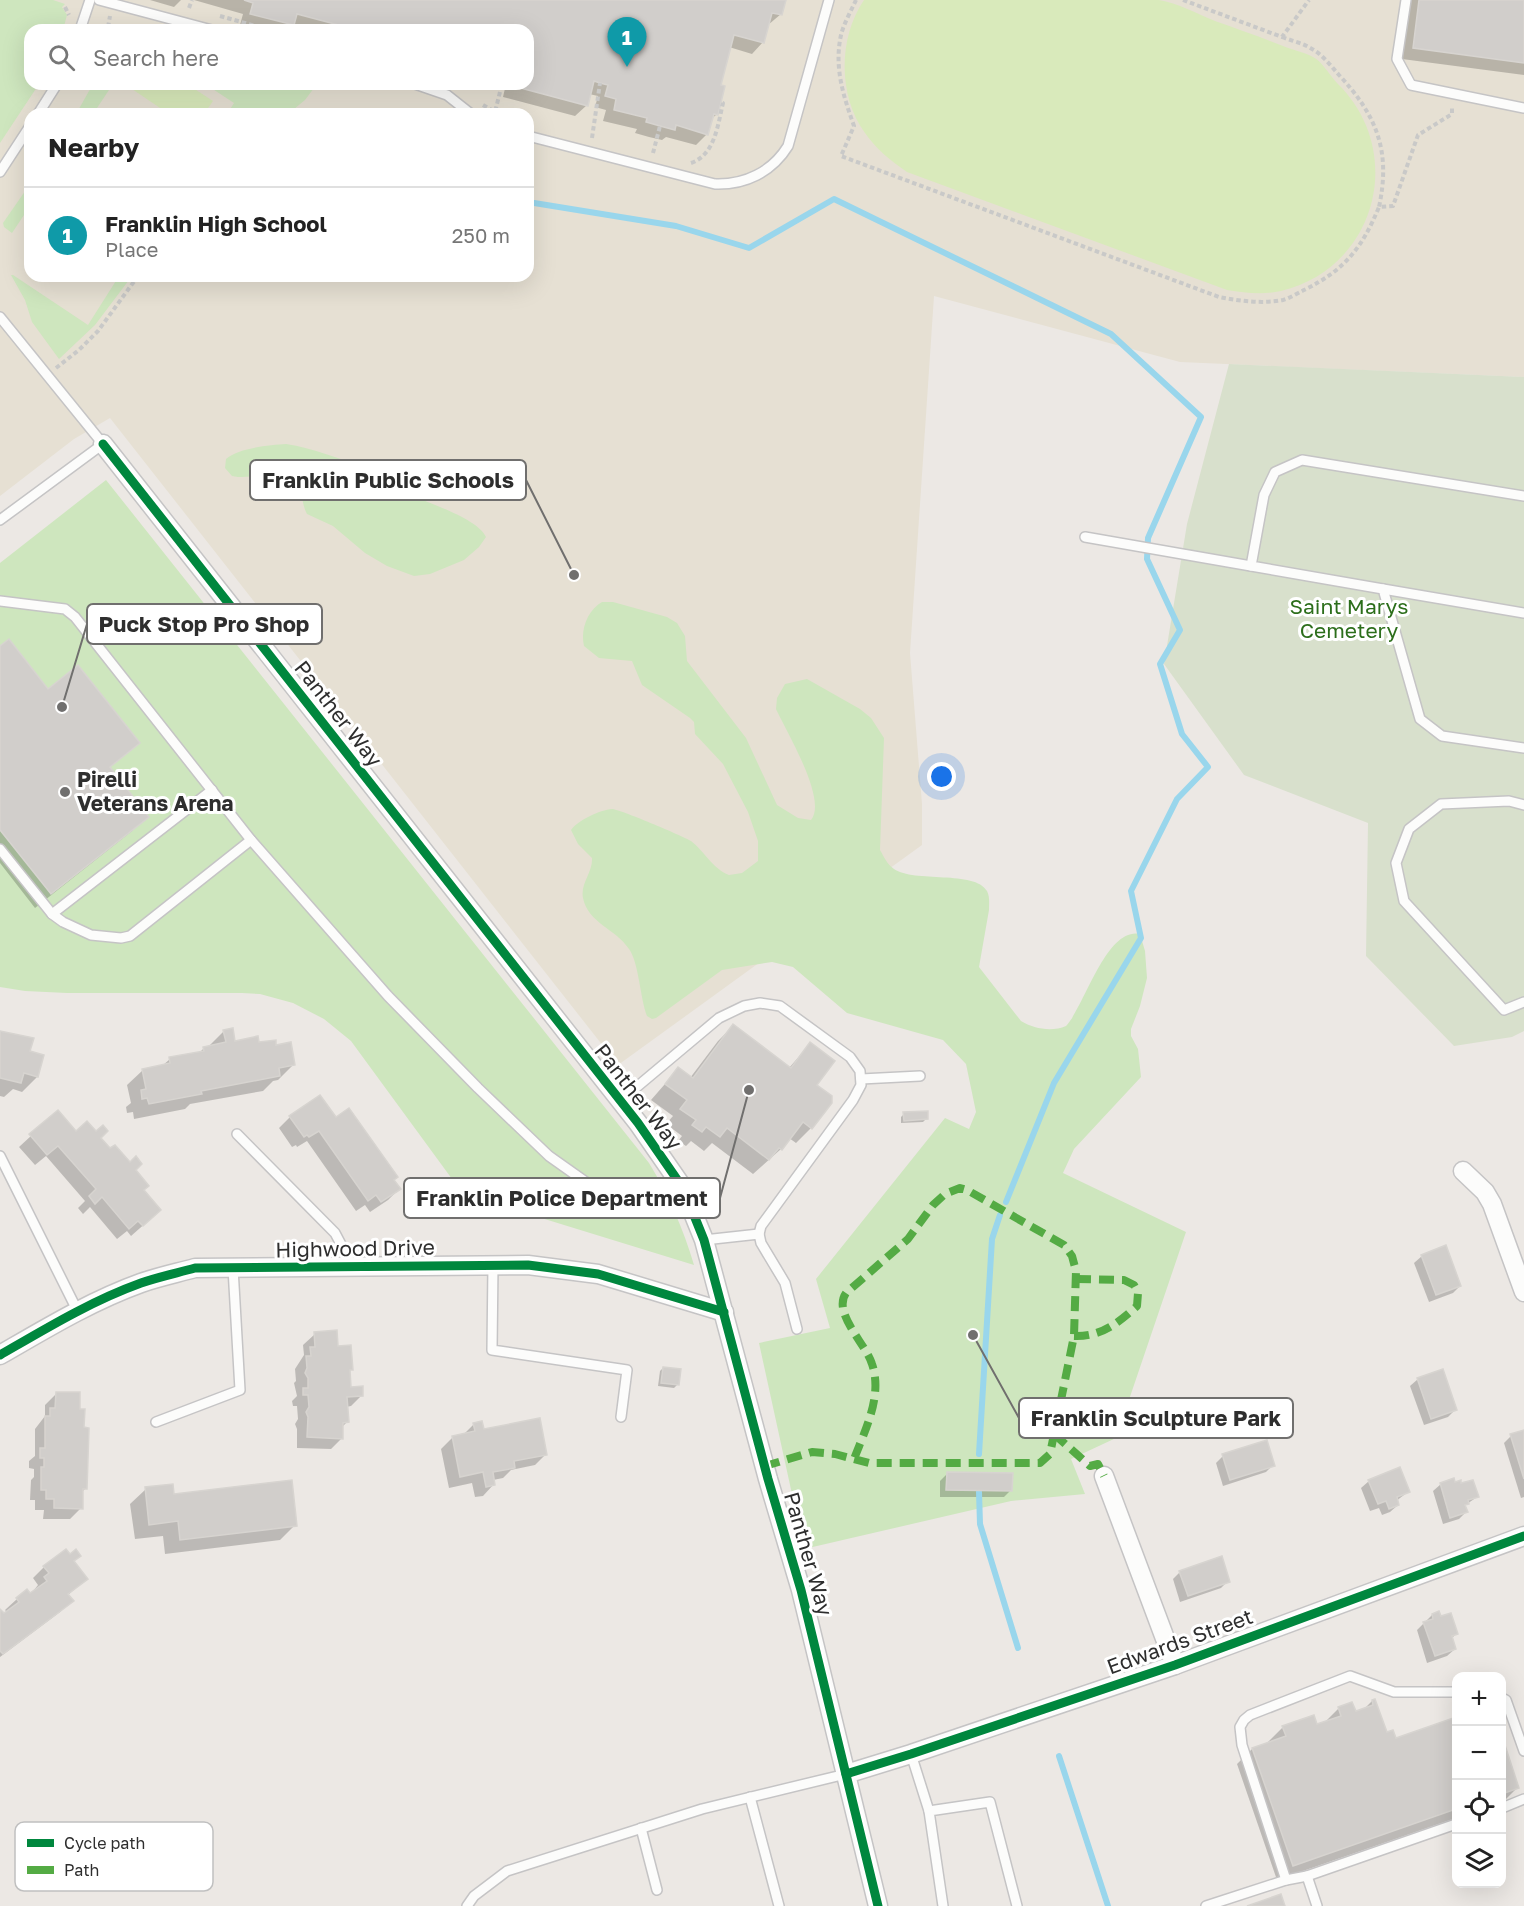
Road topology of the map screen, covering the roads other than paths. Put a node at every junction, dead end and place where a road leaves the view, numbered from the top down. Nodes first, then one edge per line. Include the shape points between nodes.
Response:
1 (90, 0) edge
2 (99, 0) edge
3 (829, 0) edge
4 (1406, 0) edge
5 (82, 24) edge
6 (189, 24) edge
7 (53, 90) edge
8 (432, 90) edge
9 (42, 108) edge
10 (463, 108) edge
11 (1524, 108) edge
12 (24, 135) edge
13 (534, 138) edge
14 (0, 172) edge
15 (0, 317) edge
16 (103, 444) junction
17 (1524, 496) edge
18 (0, 520) edge
19 (1085, 537) dead end
20 (1251, 566) junction
21 (1383, 589) junction
22 (0, 602) edge
23 (1524, 613) edge
24 (1524, 748) edge
25 (212, 790) junction
26 (1524, 806) edge
27 (251, 840) junction
28 (0, 849) edge
29 (52, 914) junction
30 (1524, 1002) edge
31 (920, 1076) dead end
32 (861, 1079) junction
33 (620, 1101) junction
34 (237, 1134) dead end
35 (0, 1156) edge
36 (1463, 1171) dead end
37 (688, 1200) junction
38 (759, 1234) junction
39 (704, 1240) junction
40 (494, 1265) junction
41 (353, 1267) junction
42 (233, 1268) junction
43 (1524, 1292) edge
44 (78, 1312) junction
45 (724, 1312) junction
46 (797, 1329) dead end
47 (0, 1355) edge
48 (621, 1417) dead end
49 (156, 1422) dead end
50 (1104, 1476) dead end
51 (1524, 1536) edge
52 (1175, 1665) junction
53 (1452, 1692) edge
54 (1506, 1700) edge
55 (1524, 1751) edge
56 (911, 1754) junction
57 (846, 1774) junction
58 (750, 1797) junction
59 (1524, 1799) edge
60 (1506, 1806) edge
61 (929, 1810) junction
62 (1452, 1825) edge
63 (641, 1828) junction
64 (1307, 1876) junction
65 (1286, 1880) junction
66 (657, 1890) dead end
67 (467, 1906) edge
68 (779, 1906) edge
69 (878, 1906) edge
70 (943, 1906) edge
71 (1017, 1906) edge
72 (1206, 1906) edge
73 (1317, 1906) edge

1 - 5 lane
2 - 6 lane
3 - 13 lane via 788,146 778,161 754,177 737,183 703,182
4 - 11 lane via 1397,59 1411,85
7 - 9 lane
8 - 10 lane
12 - 14 lane
15 - 16 lane
16 - 18 lane
16 - 33 street, Panther Way
17 - 20 lane via 1302,460 1275,472 1264,495
19 - 20 lane
20 - 21 lane
21 - 23 lane
21 - 24 lane via 1420,719 1442,736
22 - 25 lane via 65,609 75,617
25 - 27 lane
25 - 29 lane
26 - 30 lane via 1509,801 1441,804 1409,829 1396,863 1404,901 1504,1010
27 - 29 lane via 130,936 91,935
27 - 37 lane via 388,996 549,1156 597,1190 660,1206
28 - 29 lane
31 - 32 lane
32 - 33 lane via 850,1057 780,1006 760,1003 719,1018
32 - 38 lane via 853,1101
33 - 37 street, Panther Way via 668,1164
34 - 41 lane via 335,1233
35 - 44 lane
36 - 43 street via 1492,1204
37 - 39 street, Panther Way
38 - 39 lane
38 - 46 lane via 784,1283
39 - 45 street, Panther Way
40 - 41 street, Highwood Drive
40 - 45 street, Highwood Drive via 528,1265 598,1275
40 - 48 lane via 492,1350 627,1370
41 - 42 street, Highwood Drive
42 - 44 street, Highwood Drive via 195,1268 142,1283
42 - 49 lane via 240,1390
44 - 47 street, Highwood Drive
45 - 57 street, Panther Way via 801,1590
50 - 52 street
51 - 52 street, Edwards Street
52 - 56 street, Edwards Street
53 - 65 lane via 1394,1692 1350,1676 1244,1720 1240,1727 1242,1745
54 - 55 lane
56 - 57 street, Edwards Street
56 - 61 lane
57 - 58 lane
57 - 69 street, Panther Way
58 - 63 lane
58 - 68 lane
59 - 60 lane
61 - 70 lane
61 - 71 lane via 990,1802
62 - 64 lane
63 - 66 lane
63 - 67 lane via 507,1871
64 - 65 lane
64 - 73 lane
65 - 72 lane

